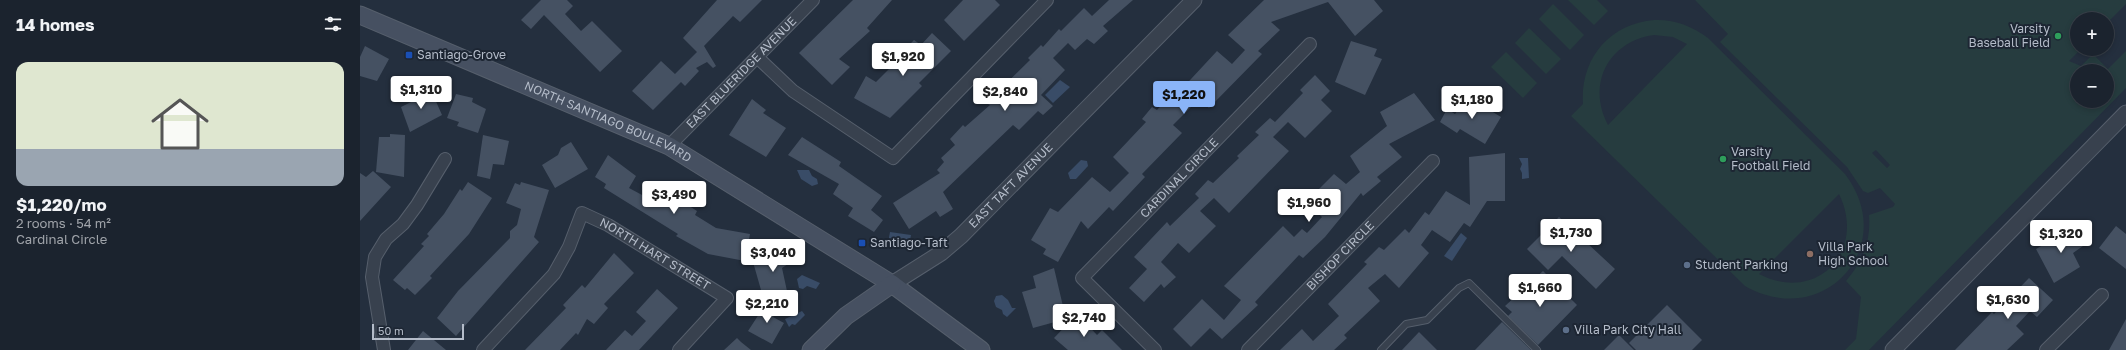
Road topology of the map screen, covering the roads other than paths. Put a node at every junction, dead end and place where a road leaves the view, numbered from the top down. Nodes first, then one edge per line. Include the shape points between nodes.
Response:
1 (813, 0) edge
2 (1047, 0) edge
3 (1194, 0) edge
4 (360, 15) edge
5 (1310, 44) dead end
6 (757, 57) junction
7 (2126, 113) edge
8 (669, 146) junction
9 (445, 159) dead end
10 (1433, 161) dead end
11 (892, 284) junction
12 (2102, 295) dead end
13 (384, 350) edge
14 (483, 350) edge
15 (680, 350) edge
16 (811, 350) edge
17 (981, 350) edge
18 (1155, 350) edge
19 (1248, 350) edge
20 (1381, 350) edge
21 (1538, 350) edge
22 (1893, 350) edge
23 (2046, 350) edge

1 - 6 street, EAST BLUERIDGE AVENUE
2 - 6 street via 893,158 793,92
3 - 11 street, EAST TAFT AVENUE via 976,222 941,253
4 - 8 main road, NORTH SANTIAGO BOULEVARD
5 - 18 street, CARDINAL CIRCLE via 1082,278
6 - 8 street, EAST BLUERIDGE AVENUE
7 - 22 street
8 - 11 main road, NORTH SANTIAGO BOULEVARD
9 - 13 street via 417,205 403,224 386,239 375,257 372,277
10 - 19 street, BISHOP CIRCLE
11 - 16 main road, EAST TAFT AVENUE via 846,316
11 - 17 main road, NORTH SANTIAGO BOULEVARD
12 - 23 street
14 - 15 street, NORTH HART STREET via 554,274 570,247 582,213 608,225 727,298
20 - 21 lane via 1406,324 1427,320 1459,288 1469,283

